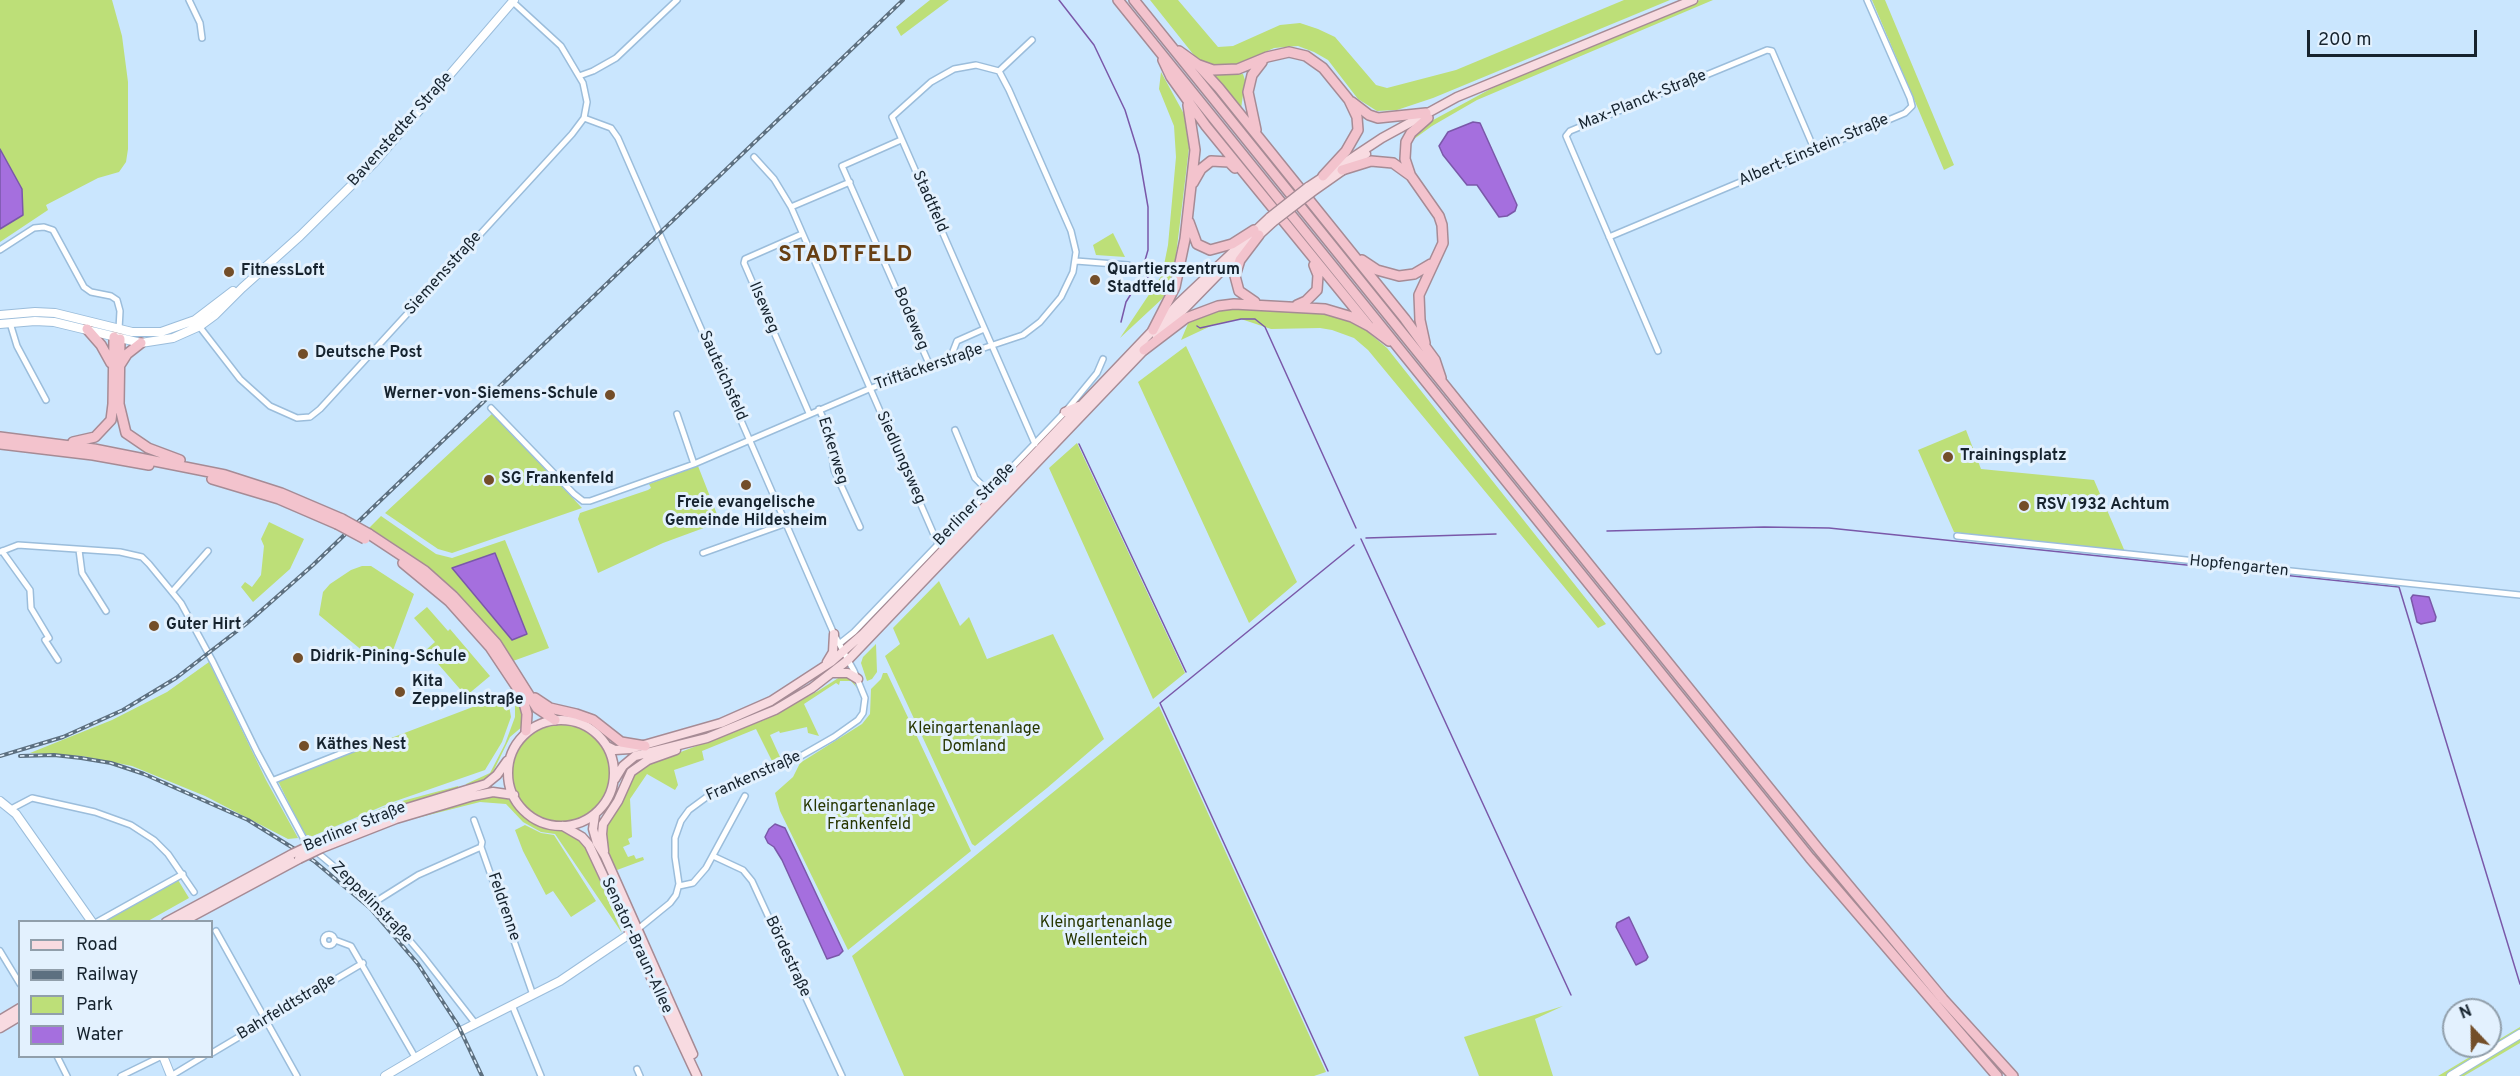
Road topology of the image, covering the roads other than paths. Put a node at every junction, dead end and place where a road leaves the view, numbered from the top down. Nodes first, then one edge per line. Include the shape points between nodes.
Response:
1 (189, 0) edge
2 (677, 0) edge
3 (1118, 0) edge
4 (1134, 0) edge
5 (1693, 0) edge
6 (1868, 0) edge
7 (513, 1) edge
8 (202, 38) dead end
9 (1032, 40) dead end
10 (1169, 44) junction
11 (1158, 50) junction
12 (1267, 57) junction
13 (1197, 64) junction
14 (999, 71) junction
15 (579, 76) junction
16 (1186, 100) junction
17 (1349, 100) junction
18 (1427, 115) junction
19 (584, 118) junction
20 (1257, 135) junction
21 (902, 140) junction
22 (1815, 151) junction
23 (754, 158) dead end
24 (1342, 170) junction
25 (1323, 176) junction
26 (1411, 176) junction
27 (1247, 178) junction
28 (850, 182) junction
29 (1191, 188) junction
30 (1310, 189) junction
31 (790, 207) junction
32 (1187, 216) junction
33 (1257, 233) junction
34 (802, 234) junction
35 (1609, 237) junction
36 (1349, 249) junction
37 (0, 250) edge
38 (1311, 257) junction
39 (1437, 258) junction
40 (1076, 261) junction
41 (1128, 265) dead end
42 (1263, 304) junction
43 (1294, 306) junction
44 (0, 315) edge
45 (10, 322) junction
46 (197, 323) junction
47 (0, 324) edge
48 (1369, 326) junction
49 (87, 329) junction
50 (984, 329) junction
51 (1153, 330) junction
52 (118, 335) junction
53 (141, 343) junction
54 (992, 346) junction
55 (1425, 346) junction
56 (1402, 350) junction
57 (1144, 351) junction
58 (1658, 351) dead end
59 (950, 359) junction
60 (1103, 359) dead end
61 (930, 366) junction
62 (116, 368) junction
63 (1442, 384) junction
64 (869, 389) junction
65 (46, 400) dead end
66 (1082, 404) junction
67 (491, 408) dead end
68 (819, 409) junction
69 (1065, 412) junction
70 (809, 413) junction
71 (677, 414) dead end
72 (955, 430) dead end
73 (0, 437) edge
74 (750, 440) junction
75 (0, 444) edge
76 (58, 444) junction
77 (1035, 444) junction
78 (694, 464) junction
79 (225, 475) junction
80 (244, 484) junction
81 (988, 491) junction
82 (787, 523) junction
83 (860, 527) dead end
84 (367, 536) junction
85 (1957, 537) dead end
86 (938, 544) junction
87 (79, 550) junction
88 (1, 551) edge
89 (208, 551) dead end
90 (703, 554) dead end
91 (172, 592) junction
92 (2520, 595) edge
93 (106, 611) dead end
94 (834, 634) junction
95 (841, 648) junction
96 (58, 660) dead end
97 (848, 660) junction
98 (823, 668) junction
99 (832, 673) junction
100 (860, 683) junction
101 (524, 685) junction
102 (555, 720) junction
103 (526, 731) junction
104 (707, 738) junction
105 (607, 746) junction
106 (645, 746) junction
107 (355, 748) dead end
108 (508, 760) junction
109 (615, 779) junction
110 (274, 780) junction
111 (472, 792) junction
112 (514, 795) junction
113 (745, 796) dead end
114 (0, 801) edge
115 (11, 809) junction
116 (595, 815) junction
117 (474, 819) dead end
118 (563, 826) junction
119 (481, 848) junction
120 (605, 856) junction
121 (713, 856) junction
122 (183, 874) junction
123 (679, 886) junction
124 (194, 892) dead end
125 (375, 902) junction
126 (202, 905) junction
127 (91, 920) edge
128 (99, 920) edge
129 (168, 920) edge
130 (183, 920) edge
131 (638, 929) junction
132 (216, 931) dead end
133 (630, 935) junction
134 (218, 938) junction
135 (334, 940) dead end
136 (213, 941) edge
137 (0, 951) edge
138 (363, 963) junction
139 (18, 981) edge
140 (533, 995) junction
141 (512, 1005) junction
142 (18, 1009) edge
143 (18, 1017) edge
144 (0, 1020) edge
145 (267, 1022) junction
146 (475, 1023) junction
147 (0, 1028) edge
148 (2520, 1034) edge
149 (213, 1052) edge
150 (58, 1058) edge
151 (158, 1058) edge
152 (163, 1058) edge
153 (201, 1058) edge
154 (415, 1058) junction
155 (637, 1069) dead end
156 (391, 1074) edge
157 (67, 1076) edge
158 (122, 1076) edge
159 (171, 1076) edge
160 (297, 1076) edge
161 (541, 1076) edge
162 (640, 1076) edge
163 (697, 1076) edge
164 (703, 1076) edge
165 (842, 1076) edge
166 (1997, 1076) edge
167 (2013, 1076) edge
168 (2451, 1076) edge

1 - 8 street
2 - 15 street via 616,58
3 - 11 highway
4 - 10 highway
5 - 18 main road via 1496,81
6 - 22 street, Albert-Einstein-Straße via 1912,106 1905,113
7 - 15 street via 561,46
7 - 46 street, Bavenstedter Straße via 381,156 328,210
9 - 14 street
10 - 13 highway
10 - 63 highway
11 - 16 highway
11 - 56 highway
12 - 13 highway via 1232,70 1213,70
12 - 17 highway via 1289,52 1306,56 1323,68
12 - 20 highway via 1249,82 1248,103
13 - 20 highway
14 - 21 street, Stadtfeld via 969,66 954,69 931,82 892,117
14 - 40 street via 1071,231
15 - 19 street via 587,102
16 - 27 highway
16 - 29 highway via 1195,141
17 - 18 highway via 1378,118
17 - 25 highway via 1358,130 1346,151
18 - 24 main road
18 - 25 main road
18 - 26 highway via 1406,142 1405,159
19 - 46 street, Siemensstraße via 310,417 297,418 270,406 240,379
19 - 74 street, Sauteichsfeld via 611,128 618,138
20 - 36 highway
21 - 28 street via 842,166
21 - 50 street, Stadtfeld
22 - 35 street, Albert-Einstein-Straße
22 - 35 street, Max-Planck-Straße via 1773,51 1767,50 1570,131 1567,141
23 - 31 street, Siedlungsweg via 774,179
24 - 26 highway via 1383,161
24 - 30 main road
25 - 30 main road
26 - 39 highway via 1443,225 1443,243
27 - 29 highway via 1229,162 1211,161 1201,169
27 - 38 highway
28 - 31 street
28 - 61 street, Bodeweg
29 - 32 highway
30 - 33 main road, bridge
31 - 34 street, Siedlungsweg
32 - 33 highway via 1197,244 1210,250
32 - 51 highway via 1175,287
33 - 42 highway via 1239,260 1235,276 1244,296
33 - 51 main road
33 - 57 main road
34 - 64 street, Siedlungsweg
34 - 70 street, Ilseweg via 745,259 744,263
35 - 58 street, Max-Planck-Straße
36 - 39 highway via 1377,270 1399,276 1420,272
36 - 55 highway
37 - 52 street via 39,226 53,230 84,287 117,300
38 - 43 highway via 1318,274 1317,290
38 - 48 highway
39 - 55 highway via 1419,295
40 - 41 street
40 - 54 street, Triftäckerstraße via 1061,297 1040,322 1023,335
42 - 43 highway
42 - 57 highway via 1202,310
43 - 48 highway via 1338,312
44 - 52 street, Bavenstedter Straße via 55,313
45 - 47 street, Bavenstedter Straße
45 - 49 street, Bavenstedter Straße via 54,322
45 - 65 street via 17,346
46 - 52 street, Bavenstedter Straße via 161,332
46 - 53 street, Bavenstedter Straße via 173,338
48 - 56 highway
49 - 52 street, Bavenstedter Straße
49 - 62 highway
50 - 54 street, Stadtfeld
50 - 59 street via 957,341
51 - 66 main road
52 - 53 street, Bavenstedter Straße
52 - 62 highway
53 - 62 highway
54 - 59 street, Triftäckerstraße
54 - 77 street, Stadtfeld
55 - 63 highway via 1435,360
56 - 166 highway via 1817,867
57 - 97 main road
59 - 61 street, Triftäckerstraße
60 - 69 street, Berliner Straße via 1097,373
61 - 64 street, Triftäckerstraße
62 - 76 highway via 107,425 89,440
62 - 79 highway via 120,413 130,437 158,453
63 - 167 highway via 1881,925
64 - 68 street, Triftäckerstraße
64 - 86 street, Siedlungsweg
66 - 69 main road
66 - 95 main road via 863,634
67 - 78 street, Triftäckerstraße via 583,501
68 - 70 street, Triftäckerstraße
68 - 83 street, Eckerweg via 828,429 834,470
69 - 77 street, Berliner Straße
70 - 74 street, Triftäckerstraße
71 - 78 street
72 - 81 street via 975,478
73 - 76 highway
74 - 78 street, Triftäckerstraße
74 - 82 street, Sauteichsfeld
75 - 80 highway via 123,460
76 - 79 highway
77 - 81 street, Berliner Straße
79 - 80 highway
80 - 84 highway, bridge
81 - 86 street, Berliner Straße
82 - 90 street
82 - 94 street, Sauteichsfeld
84 - 101 highway via 417,565 453,596 496,643
84 - 103 highway via 421,576 483,637 522,695
85 - 92 street, Hopfengarten
86 - 95 street, Berliner Straße
87 - 88 street, Zeppelinstraße via 18,545
87 - 91 street, Zeppelinstraße via 141,557
87 - 93 street via 82,573
88 - 96 street via 30,590 31,608
89 - 91 street
91 - 110 street, Zeppelinstraße via 182,603
94 - 95 street, Sauteichsfeld
94 - 98 main road via 833,652
95 - 97 street
95 - 98 main road, Berliner Straße
97 - 99 main road
97 - 100 street
98 - 106 main road, Berliner Straße via 738,717
99 - 100 main road via 848,673
99 - 104 main road via 781,707
100 - 123 street, Frankenstraße via 866,705 852,725 799,758 708,796 689,810 675,838
101 - 102 highway via 537,708
101 - 106 highway via 545,706 587,717 621,742
102 - 103 main road
102 - 105 main road via 588,728
103 - 108 main road via 516,741
104 - 109 main road via 635,756
104 - 120 main road via 648,760 631,772 603,824
105 - 106 main road, Berliner Straße via 619,750
105 - 109 main road
107 - 110 street
108 - 111 main road, Berliner Straße via 492,780
108 - 112 main road
109 - 116 main road via 610,799
110 - 125 street, Zeppelinstraße via 306,843
111 - 112 main road, Berliner Straße
111 - 126 main road, Berliner Straße, bridge via 318,846
112 - 118 main road via 534,817
113 - 121 street, Frankenstraße
114 - 115 street
115 - 122 street via 32,798 119,820 154,840
115 - 127 street
116 - 118 main road
116 - 120 main road, Senator-Braun-Allee via 594,835
117 - 119 street, Feldrenne
118 - 133 main road, Senator-Braun-Allee via 589,845
119 - 125 street via 418,875
119 - 140 street, Feldrenne
120 - 131 main road, Senator-Braun-Allee
121 - 123 street, Frankenstraße via 693,883
121 - 165 street, Bördestraße via 742,870 752,881
122 - 124 street
122 - 128 street
123 - 131 street, Frankenstraße via 670,903
125 - 146 street, Zeppelinstraße
126 - 129 main road
126 - 130 main road
131 - 133 street, Frankenstraße
131 - 164 main road, Senator-Braun-Allee
132 - 134 street
133 - 140 street, Frankenstraße
133 - 163 main road, Senator-Braun-Allee
134 - 136 street
134 - 145 street
135 - 138 street via 351,945
137 - 139 street
138 - 145 street, Bahrfeldtstraße
138 - 154 street
140 - 141 street, Frankenstraße
141 - 146 street, Frankenstraße
141 - 161 street
142 - 144 main road
143 - 147 main road
145 - 149 street, Bahrfeldtstraße
145 - 160 street
146 - 154 street, Frankenstraße
148 - 168 street
150 - 157 street
151 - 158 street
152 - 159 street
153 - 159 street
154 - 156 street, Frankenstraße
155 - 162 street

